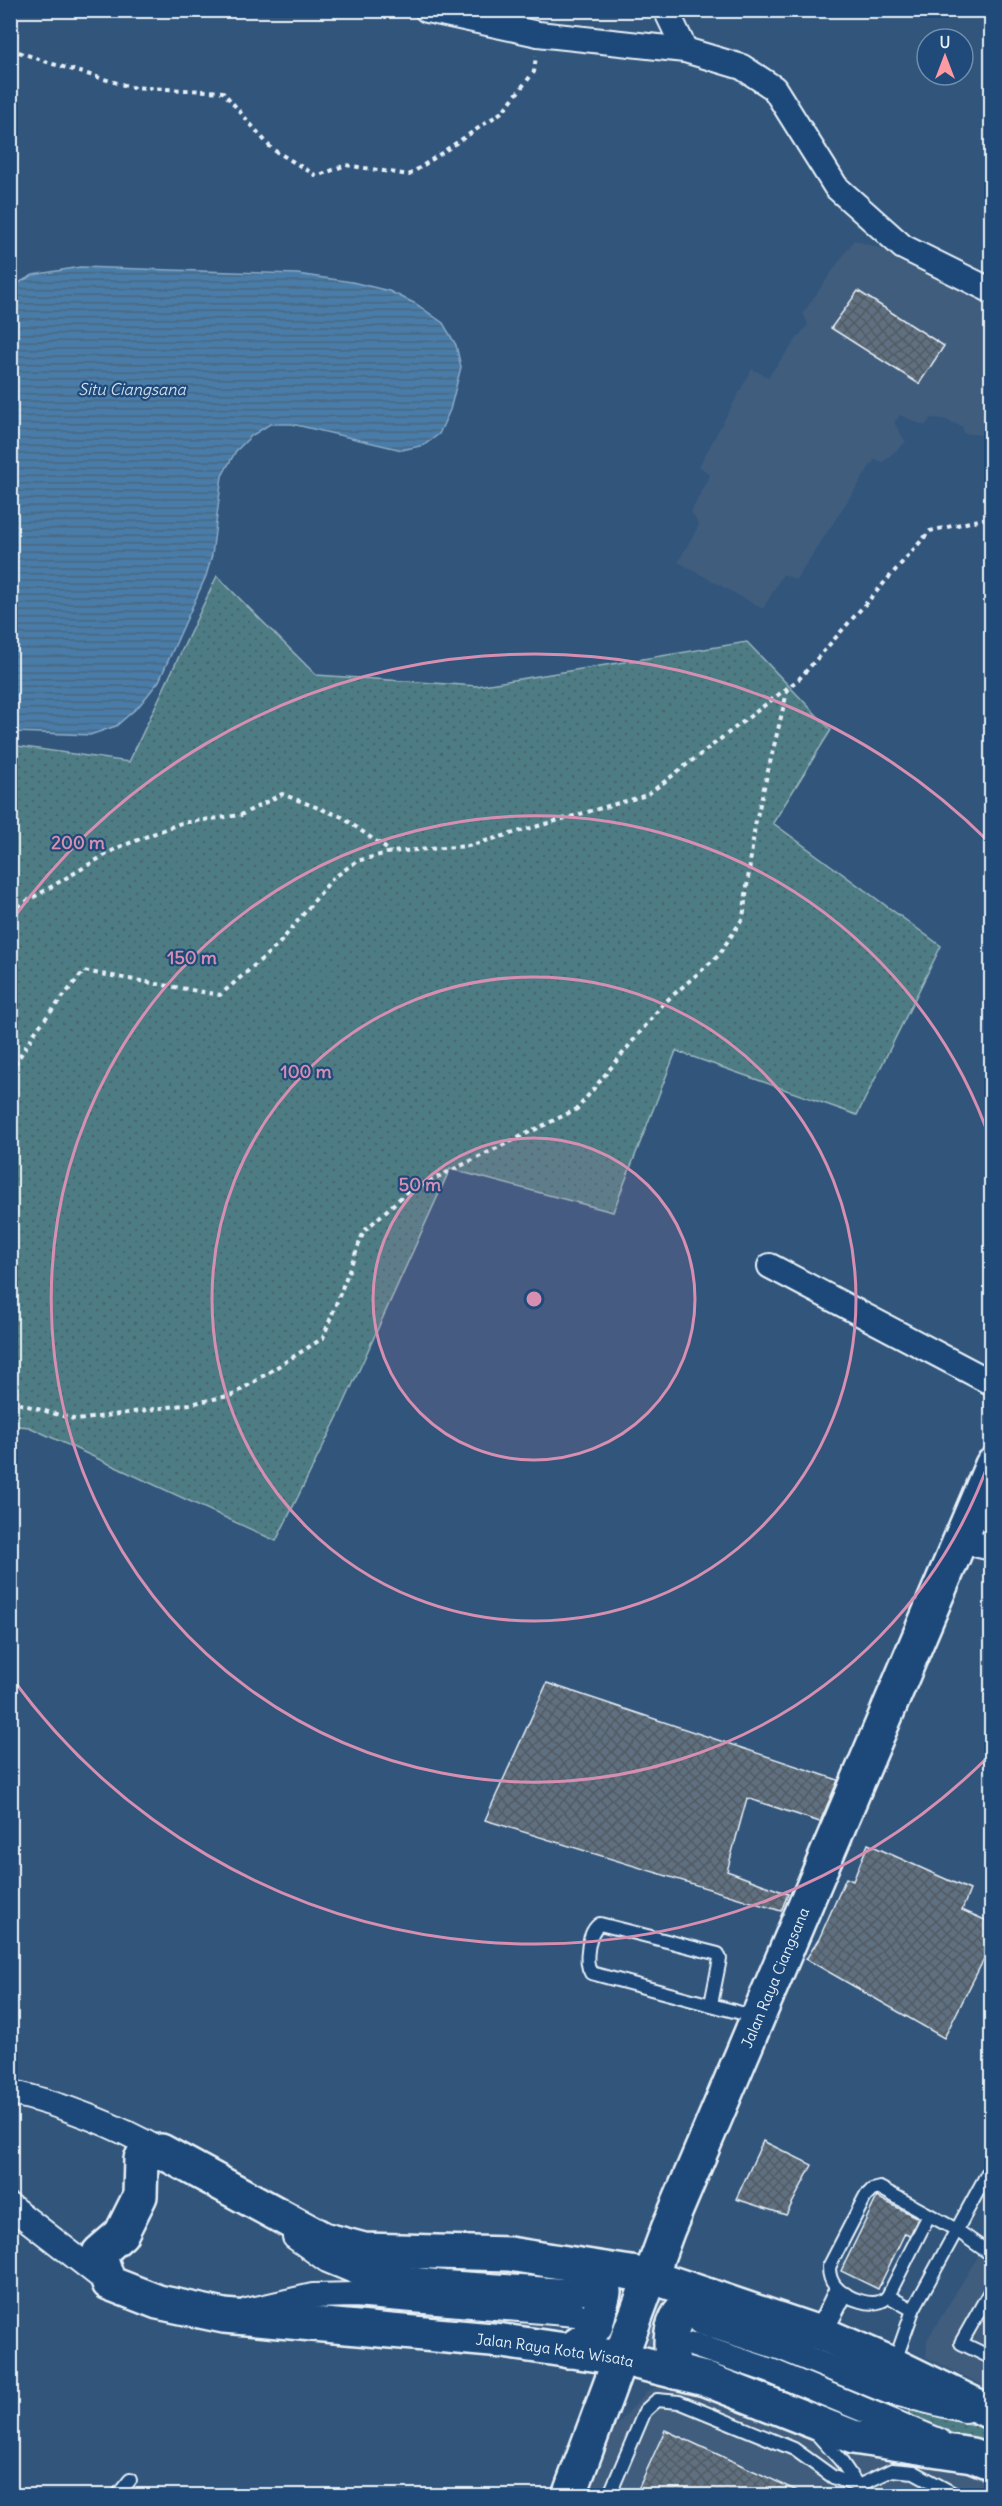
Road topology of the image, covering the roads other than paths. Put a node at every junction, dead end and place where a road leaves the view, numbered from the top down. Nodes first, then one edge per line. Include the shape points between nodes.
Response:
1 (427, 10) edge
2 (666, 10) edge
3 (685, 50) junction
4 (992, 291) edge
5 (770, 1266) dead end
6 (992, 1383) edge
7 (990, 1474) edge
8 (976, 1544) edge
9 (711, 2004) junction
10 (756, 2017) junction
11 (10, 2092) edge
12 (151, 2155) junction
13 (992, 2165) edge
14 (10, 2206) edge
15 (929, 2215) junction
16 (955, 2229) junction
17 (992, 2255) edge
18 (104, 2268) junction
19 (651, 2276) junction
20 (992, 2288) edge
21 (583, 2291) junction
22 (841, 2291) junction
23 (888, 2296) junction
24 (913, 2310) junction
25 (224, 2316) junction
26 (701, 2321) junction
27 (820, 2333) junction
28 (568, 2351) junction
29 (620, 2358) junction
30 (992, 2358) edge
31 (894, 2365) junction
32 (675, 2372) junction
33 (800, 2415) junction
34 (992, 2415) edge
35 (982, 2459) edge
36 (130, 2480) dead end
37 (858, 2491) edge
38 (117, 2496) edge
39 (568, 2496) edge
40 (609, 2496) edge
41 (958, 2496) edge

1 - 3 street via 538,34
2 - 3 street
3 - 4 street via 742,67 774,88 836,187 903,247
5 - 6 street
7 - 8 street, Jalan Raya Ciangsana
8 - 10 street, Jalan Raya Ciangsana
9 - 9 lane via 591,1973 588,1960 595,1927 600,1924 718,1954
9 - 10 lane
10 - 19 street, Jalan Raya Ciangsana
11 - 12 street via 49,2101 117,2127
12 - 18 street via 140,2196
12 - 21 street via 210,2177 323,2239 364,2250 509,2254
13 - 16 lane
14 - 18 street via 67,2250
15 - 16 lane
15 - 22 lane via 880,2188 872,2190 829,2267 830,2276
15 - 23 lane
16 - 17 lane
16 - 24 lane
18 - 25 street, Jalan Raya Kota Wisata via 158,2302
19 - 21 street
19 - 26 street
19 - 29 street, Jalan Raya Ciangsana
20 - 30 lane via 961,2343
21 - 25 street via 313,2296
21 - 28 street via 603,2281 596,2325 587,2338
22 - 23 lane via 870,2304 880,2303
22 - 27 lane
23 - 24 lane
24 - 31 lane
25 - 28 street, Jalan Raya Kota Wisata via 502,2341
26 - 27 street
26 - 32 street via 693,2300 681,2308 670,2352
26 - 34 street via 779,2347 887,2391
26 - 35 street via 771,2371
27 - 31 street
28 - 29 street, Jalan Raya Kota Wisata
29 - 32 street, Jalan Raya Kota Wisata
29 - 39 street, Jalan Raya Ciangsana
31 - 34 street
32 - 33 street, Jalan Raya Kota Wisata via 705,2379
33 - 35 street, Jalan Raya Kota Wisata via 853,2437
33 - 37 lane via 841,2462
36 - 38 lane
37 - 40 lane via 794,2449 679,2402 657,2400 645,2411
37 - 41 lane via 892,2470 914,2472

